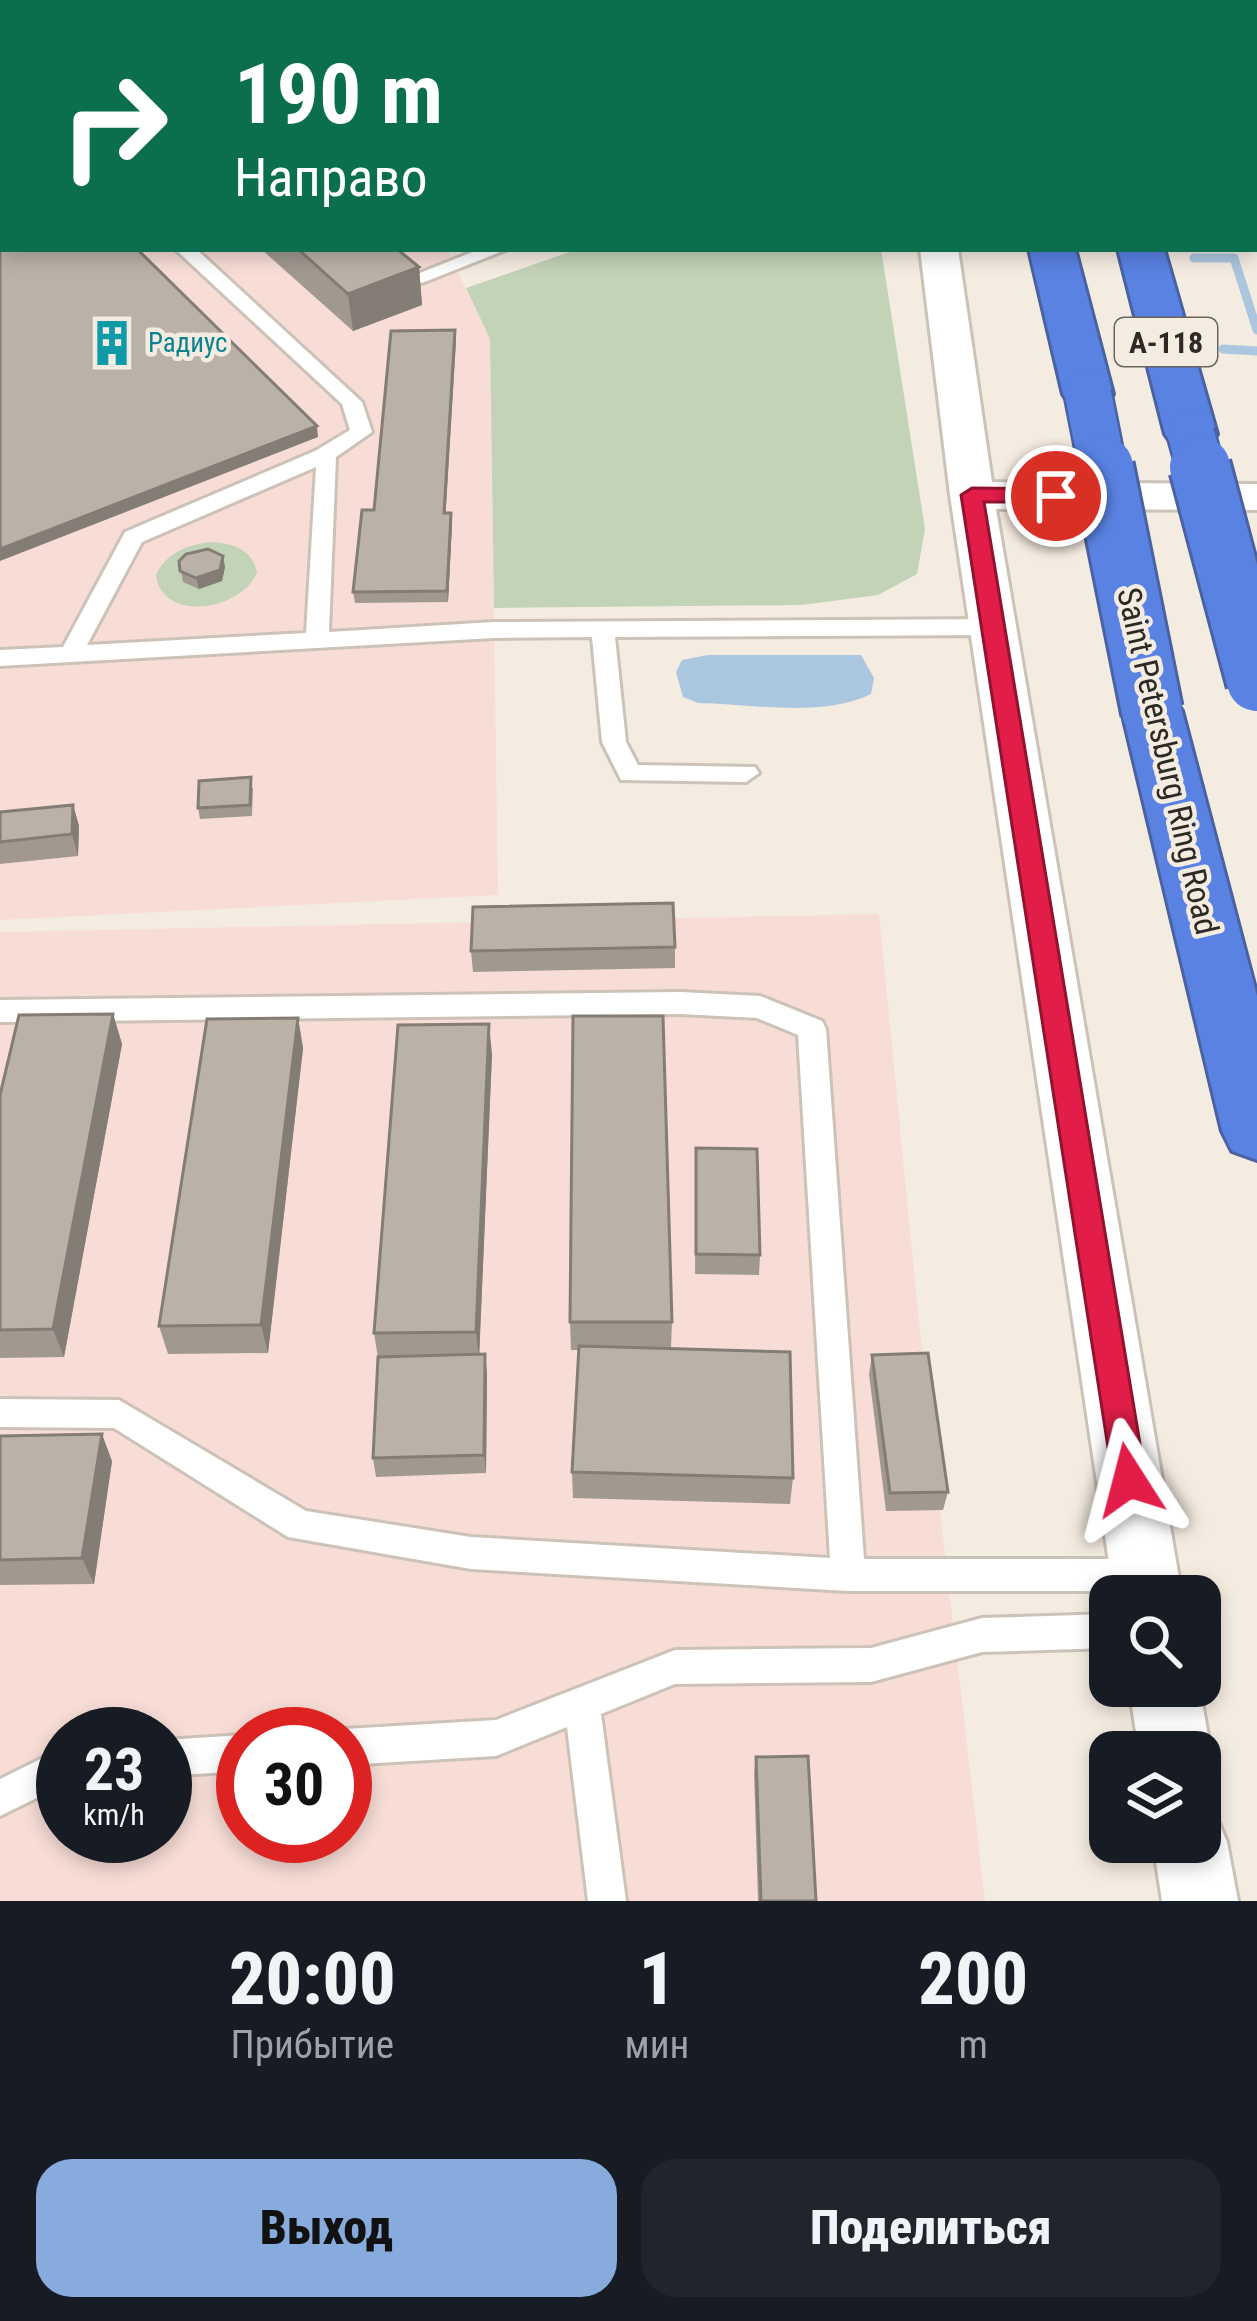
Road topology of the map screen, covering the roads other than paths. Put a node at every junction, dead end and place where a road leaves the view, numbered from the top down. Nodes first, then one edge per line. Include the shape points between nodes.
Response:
1 (187, 252) edge
2 (490, 252) edge
3 (939, 252) edge
4 (1053, 252) edge
5 (1143, 252) edge
6 (416, 279) edge
7 (323, 456) junction
8 (972, 495) junction
9 (1257, 497) edge
10 (995, 627) junction
11 (603, 630) junction
12 (317, 638) junction
13 (70, 653) junction
14 (0, 658) edge
15 (1257, 682) edge
16 (746, 773) dead end
17 (0, 1011) edge
18 (1257, 1131) edge
19 (0, 1413) edge
20 (848, 1575) junction
21 (1144, 1575) edge
22 (1089, 1584) edge
23 (1089, 1632) edge
24 (582, 1704) junction
25 (372, 1745) edge
26 (36, 1780) edge
27 (0, 1798) edge
28 (1194, 1863) edge
29 (607, 1901) edge
30 (1200, 1901) edge

1 - 7 lane via 352,402 361,432
2 - 6 lane
3 - 8 street
4 - 18 highway, Saint Petersburg Ring Road / А-118, bridge via 1152,711
5 - 15 highway, А-118, bridge
7 - 12 lane
7 - 13 lane via 134,537
8 - 9 street
8 - 10 street
10 - 11 lane
10 - 21 street
11 - 12 lane
11 - 16 lane via 614,742 630,774
12 - 13 lane
13 - 14 lane
17 - 20 lane via 681,1003 760,1007 812,1029
19 - 20 lane via 119,1414 300,1526 471,1553
20 - 22 lane
23 - 24 lane via 982,1635 871,1665 676,1666
24 - 25 lane via 496,1738
24 - 29 lane
26 - 27 lane
28 - 30 street

